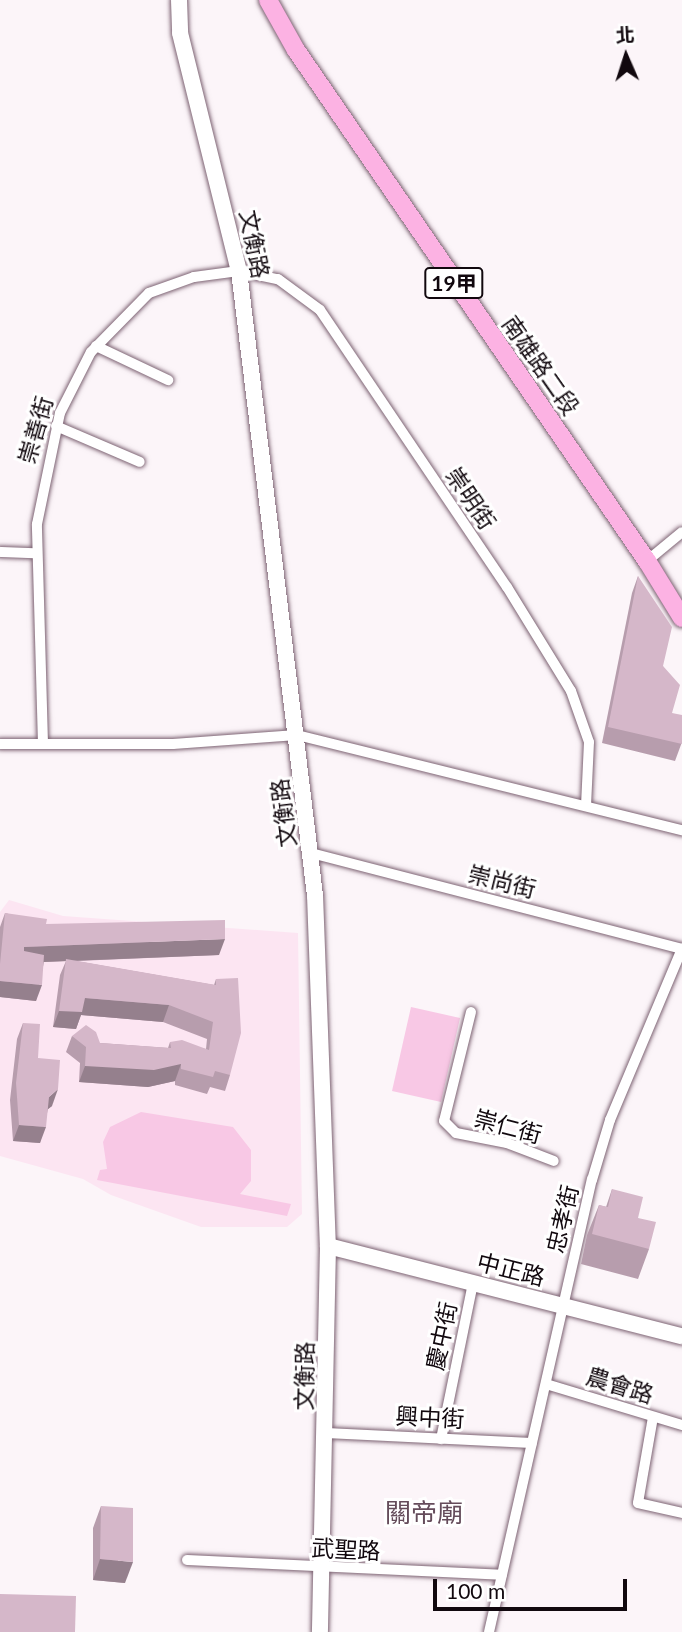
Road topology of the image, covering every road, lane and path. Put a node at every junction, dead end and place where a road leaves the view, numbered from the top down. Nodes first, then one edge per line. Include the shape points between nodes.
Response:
1 (179, 0) edge
2 (268, 0) edge
3 (239, 271) junction
4 (96, 346) junction
5 (167, 380) dead end
6 (56, 426) junction
7 (140, 462) dead end
8 (682, 532) edge
9 (0, 552) edge
10 (36, 554) junction
11 (648, 561) junction
12 (682, 618) edge
13 (297, 734) junction
14 (0, 744) edge
15 (43, 744) junction
16 (586, 805) junction
17 (682, 830) edge
18 (311, 853) junction
19 (682, 949) edge
20 (471, 1012) dead end
21 (554, 1161) dead end
22 (328, 1246) junction
23 (473, 1283) junction
24 (564, 1306) junction
25 (682, 1336) edge
26 (546, 1384) junction
27 (653, 1417) junction
28 (682, 1425) edge
29 (326, 1433) junction
30 (441, 1439) junction
31 (532, 1443) junction
32 (682, 1513) edge
33 (187, 1560) dead end
34 (322, 1568) junction
35 (502, 1575) junction
36 (320, 1632) edge
37 (489, 1632) edge

1 - 3 street, 文衡路 via 180,33
2 - 11 main road, 南雄路二段 / 19甲 via 385,183
3 - 4 street, 崇善街 via 194,276 149,293
3 - 13 street, 文衡路
3 - 16 street, 崇明街 via 278,279 320,310 507,587 570,691 589,742
4 - 5 street
4 - 6 street, 崇善街 via 73,383
6 - 7 street
6 - 10 street, 崇善街 via 40,493
8 - 11 street
9 - 10 street
10 - 15 street, 崇善街
11 - 12 main road, 南雄路二段 / 19甲
13 - 15 street via 173,744
13 - 16 street
13 - 18 street, 文衡路
14 - 15 street
16 - 17 street
18 - 19 street, 崇尚街
18 - 22 street, 文衡路 via 321,984
19 - 24 street, 忠孝街 via 610,1120
20 - 21 street, 崇仁街 via 444,1121 456,1133 508,1143
22 - 23 street, 中正路
22 - 29 street, 文衡路
23 - 24 street, 中正路
23 - 30 street, 慶中街
24 - 25 street, 中正路
24 - 26 street, 忠孝街
26 - 27 street, 農會路
26 - 31 street, 忠孝街
27 - 28 street, 農會路
27 - 32 street via 638,1503
29 - 30 street, 興中街
29 - 34 street, 文衡路
30 - 31 street, 興中街
31 - 35 street, 忠孝街
33 - 34 street, 武聖路
34 - 35 street, 武聖路
34 - 36 street, 文衡路
35 - 37 street, 忠孝街

